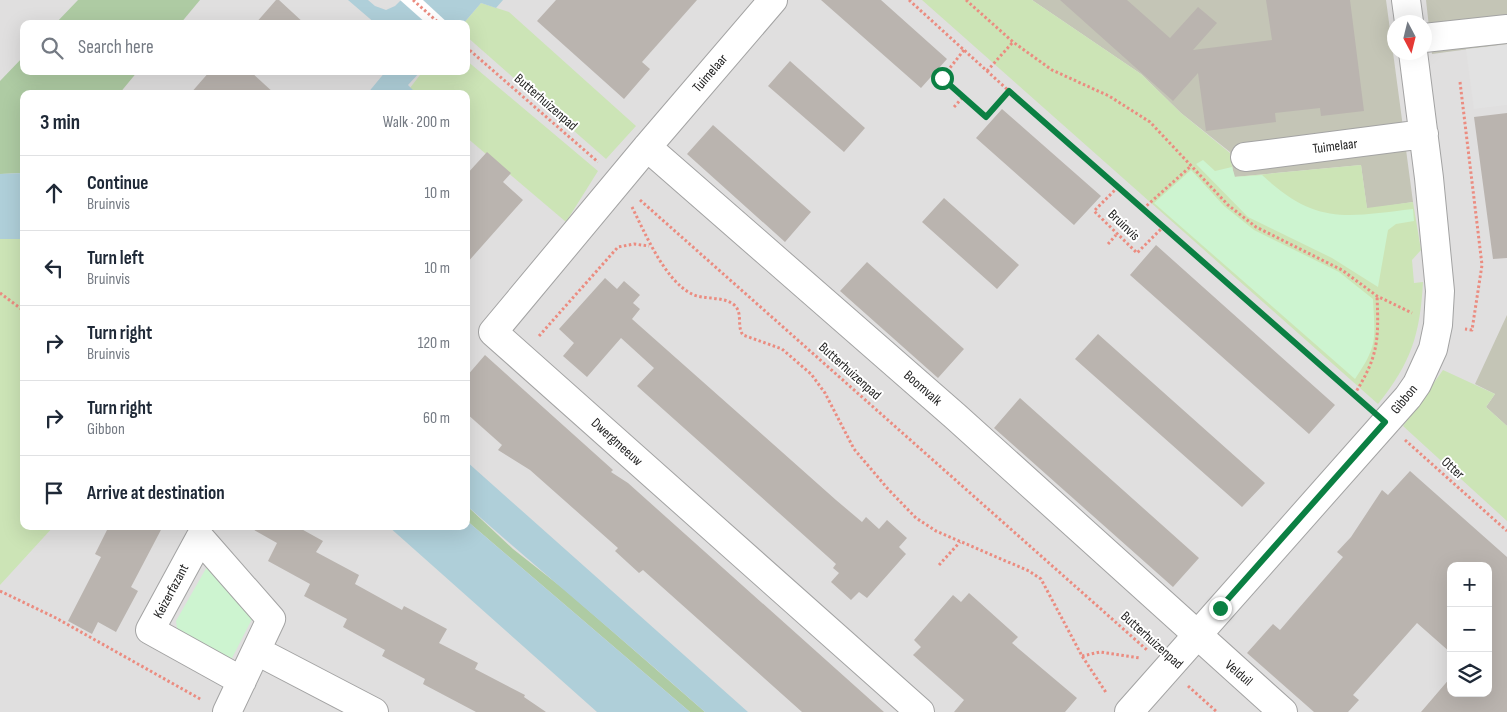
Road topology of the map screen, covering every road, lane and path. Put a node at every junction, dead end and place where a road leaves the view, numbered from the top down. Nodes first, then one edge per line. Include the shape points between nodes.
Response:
1 (413, 0) edge
2 (774, 0) edge
3 (910, 0) edge
4 (966, 0) edge
5 (1406, 0) edge
6 (1408, 15) edge
7 (436, 20) edge
8 (1507, 29) edge
9 (1432, 37) edge
10 (1013, 42) junction
11 (964, 50) junction
12 (470, 51) edge
13 (1414, 60) edge
14 (987, 71) junction
15 (1460, 82) dead end
16 (1009, 91) junction
17 (964, 97) junction
18 (954, 107) dead end
19 (1424, 134) junction
20 (647, 147) junction
21 (1245, 157) dead end
22 (1191, 166) junction
23 (619, 181) junction
24 (1118, 187) junction
25 (1142, 209) junction
26 (1163, 227) junction
27 (1116, 235) junction
28 (1108, 244) dead end
29 (650, 246) junction
30 (0, 293) edge
31 (1377, 296) junction
32 (20, 308) edge
33 (1438, 325) junction
34 (521, 356) junction
35 (1354, 395) junction
36 (1385, 422) junction
37 (1507, 531) edge
38 (195, 532) edge
39 (960, 542) junction
40 (939, 565) dead end
41 (0, 591) edge
42 (1196, 635) junction
43 (257, 651) junction
44 (1082, 656) junction
45 (1164, 672) junction
46 (242, 681) junction
47 (1119, 706) edge
48 (217, 707) edge
49 (374, 712) edge
50 (920, 712) edge
51 (1217, 712) edge
52 (1283, 712) edge

1 - 7 path
2 - 20 street, Tuimelaar
3 - 11 path, Bruinvis
4 - 10 path
5 - 6 street
8 - 9 street
10 - 14 path
10 - 22 path via 1052,70 1109,96 1150,122
11 - 14 path, Bruinvis
11 - 17 path via 942,78
12 - 23 path, Butterhuizenpad
13 - 19 street, Gibbon
14 - 16 path, Bruinvis
15 - 33 path via 1482,265 1472,330
16 - 17 path via 986,117
16 - 24 path, Bruinvis
17 - 18 path
19 - 21 street, Tuimelaar
19 - 33 street, Gibbon via 1440,291
20 - 23 street, Dwergmeeuw
20 - 42 street, Boomvalk via 926,390
22 - 25 path
22 - 31 path via 1228,205 1256,227 1342,270
23 - 29 path
23 - 34 street, Dwergmeeuw via 493,332
23 - 45 path, Butterhuizenpad
24 - 25 path, Bruinvis
24 - 27 path, Bruinvis via 1094,211
25 - 26 path, Bruinvis
26 - 27 path, Bruinvis via 1137,253
26 - 35 path, Bruinvis
27 - 28 path
29 - 34 path via 618,247
29 - 39 path via 682,288 694,295 732,304 739,311 739,330 743,335 782,349 797,360 825,393 854,449 888,489 916,518
30 - 32 path
31 - 33 path
31 - 35 path via 1378,334 1374,359
33 - 36 street, Gibbon via 1433,349 1417,384
34 - 50 street, Dwergmeeuw
35 - 36 path, Bruinvis
36 - 37 path, Otter
36 - 42 street, Gibbon
38 - 43 street, Keizerfazant via 271,619
38 - 46 street, Keizerfazant via 150,630
39 - 40 path
39 - 44 path via 1041,579
41 - 48 path via 56,618
42 - 45 street, Gibbon
42 - 52 street, Velduil
43 - 46 street, Keizerfazant
43 - 49 street
44 - 45 path via 1100,652 1138,657
44 - 47 path
45 - 47 street, Gibbon
45 - 51 path, Butterhuizenpad
46 - 48 street, Keizerfazant

